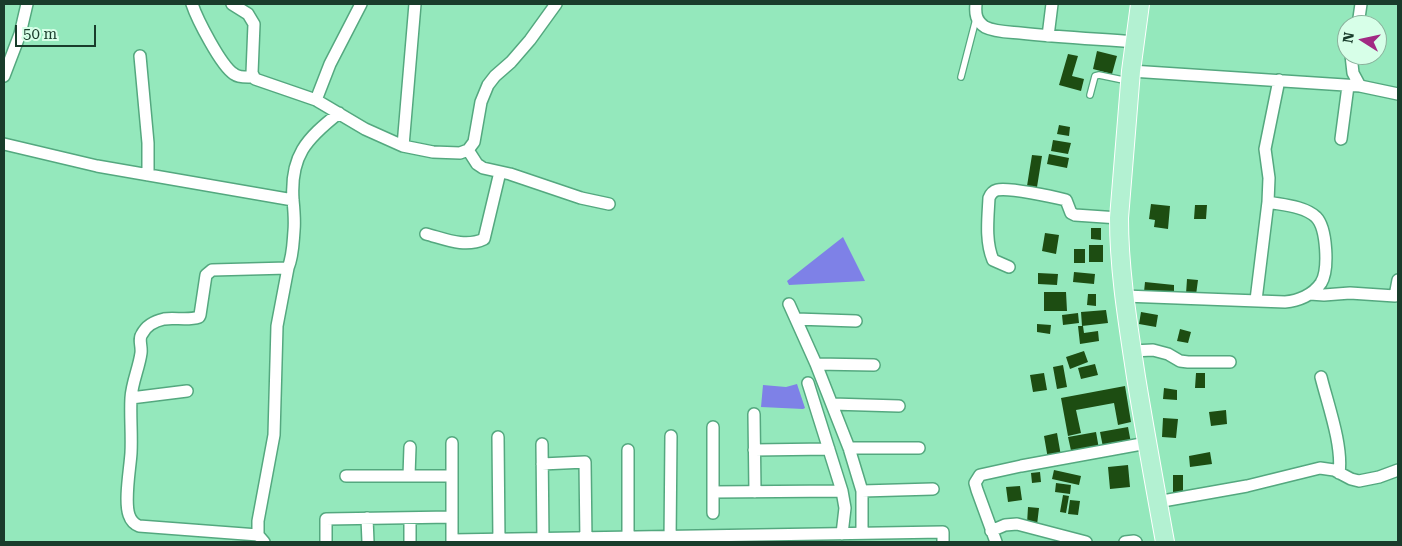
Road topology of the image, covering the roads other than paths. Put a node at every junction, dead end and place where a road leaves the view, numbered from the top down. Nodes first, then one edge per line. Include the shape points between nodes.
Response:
1 (28, 4) edge
2 (192, 4) edge
3 (232, 4) edge
4 (361, 4) edge
5 (415, 4) edge
6 (556, 4) edge
7 (976, 4) edge
8 (1052, 4) edge
9 (1140, 4) edge
10 (976, 18) junction
11 (1048, 36) junction
12 (1136, 42) junction
13 (140, 56) dead end
14 (1352, 65) edge
15 (4, 76) edge
16 (1131, 76) junction
17 (254, 77) junction
18 (961, 77) dead end
19 (1279, 80) junction
20 (1348, 86) junction
21 (1360, 86) junction
22 (1398, 94) edge
23 (1090, 95) dead end
24 (316, 100) junction
25 (338, 113) junction
26 (1341, 139) dead end
27 (4, 144) edge
28 (403, 146) junction
29 (468, 150) junction
30 (500, 172) junction
31 (148, 175) junction
32 (293, 200) junction
33 (1268, 202) junction
34 (609, 204) dead end
35 (1119, 218) junction
36 (426, 234) dead end
37 (1009, 267) dead end
38 (288, 268) junction
39 (1398, 280) edge
40 (1310, 294) junction
41 (1124, 296) junction
42 (1256, 300) junction
43 (790, 304) dead end
44 (796, 319) junction
45 (856, 321) dead end
46 (1132, 351) junction
47 (1230, 362) dead end
48 (816, 364) junction
49 (874, 365) dead end
50 (1321, 377) dead end
51 (808, 383) dead end
52 (186, 391) dead end
53 (130, 398) junction
54 (832, 404) junction
55 (899, 406) dead end
56 (754, 414) dead end
57 (713, 427) dead end
58 (670, 436) dead end
59 (498, 437) dead end
60 (452, 443) dead end
61 (1147, 443) junction
62 (542, 444) dead end
63 (410, 447) dead end
64 (849, 448) junction
65 (919, 448) dead end
66 (828, 449) junction
67 (628, 450) dead end
68 (754, 450) junction
69 (542, 464) junction
70 (1398, 470) edge
71 (1339, 473) junction
72 (346, 476) dead end
73 (410, 476) junction
74 (452, 476) junction
75 (933, 489) dead end
76 (842, 491) junction
77 (862, 491) junction
78 (713, 492) junction
79 (755, 492) junction
80 (1157, 502) junction
81 (713, 513) dead end
82 (452, 517) junction
83 (367, 518) junction
84 (410, 518) junction
85 (991, 531) junction
86 (862, 533) junction
87 (842, 534) junction
88 (900, 537) edge
89 (261, 538) edge
90 (670, 539) edge
91 (543, 540) edge
92 (586, 540) edge
93 (628, 540) edge
94 (452, 541) edge
95 (499, 541) edge
96 (326, 542) edge
97 (368, 542) edge
98 (410, 542) edge
99 (943, 542) edge
100 (996, 542) edge
101 (1086, 542) edge
102 (1125, 542) edge
103 (1136, 542) edge
104 (1165, 542) edge

1 - 15 street
2 - 17 street via 226,67 236,76
3 - 17 street via 248,14 254,24
4 - 24 street via 330,64
5 - 28 street
6 - 29 street via 524,47 488,85 481,102 474,142
7 - 10 street
8 - 11 street
9 - 12 main road
10 - 11 street via 987,28 997,31
10 - 18 lane
11 - 12 street
12 - 16 main road
13 - 31 street
14 - 21 street
16 - 19 street
16 - 23 lane via 1095,76
16 - 35 main road
17 - 24 street
19 - 20 street
19 - 33 street via 1266,149
20 - 21 street
20 - 26 street
21 - 22 street
24 - 25 street
25 - 28 street
25 - 32 street via 310,138 299,156 294,173
27 - 31 street
28 - 29 street via 453,153
29 - 30 street via 477,164
30 - 34 street
30 - 36 street via 484,239 468,243
31 - 32 street
32 - 38 street via 294,239
33 - 40 street via 1304,210 1321,223 1326,249 1323,278
33 - 42 street
35 - 37 street via 1076,215 1071,213 1066,200 1018,190 996,190 989,198 990,251 993,260
35 - 41 main road
38 - 53 street via 212,270 208,273 199,317 153,322 142,333 141,353
38 - 89 street via 277,326 274,435 258,522
39 - 40 street via 1394,296
40 - 42 street via 1290,302
41 - 42 street
41 - 46 main road
43 - 44 street
44 - 45 street
44 - 48 street
46 - 47 street via 1153,350 1188,362
46 - 61 main road
48 - 49 street
48 - 54 street
50 - 71 street via 1338,445
51 - 66 street
52 - 53 street
53 - 89 street via 128,515 134,524
54 - 55 street
54 - 64 street
56 - 68 street
57 - 78 street
58 - 90 street
59 - 95 street
60 - 74 street
61 - 80 main road
61 - 85 street via 980,475 977,490
62 - 69 street
63 - 73 street
64 - 65 street
64 - 77 street
66 - 68 street
66 - 76 street
67 - 93 street
68 - 79 street
69 - 91 street
69 - 92 street via 585,462
70 - 71 street via 1359,481
71 - 80 street via 1313,469
72 - 73 street
73 - 74 street
74 - 82 street
75 - 77 street
76 - 79 street
76 - 87 street via 845,508
77 - 86 street
78 - 79 street
78 - 81 street
80 - 104 main road
82 - 84 street
82 - 94 street
83 - 84 street
83 - 96 street via 326,519
83 - 97 street
84 - 98 street
85 - 100 street
85 - 101 street via 1016,524
86 - 87 street
86 - 88 street
87 - 90 street
88 - 99 street via 942,532
90 - 93 street
91 - 92 street
91 - 95 street
92 - 93 street
94 - 95 street
102 - 103 street

